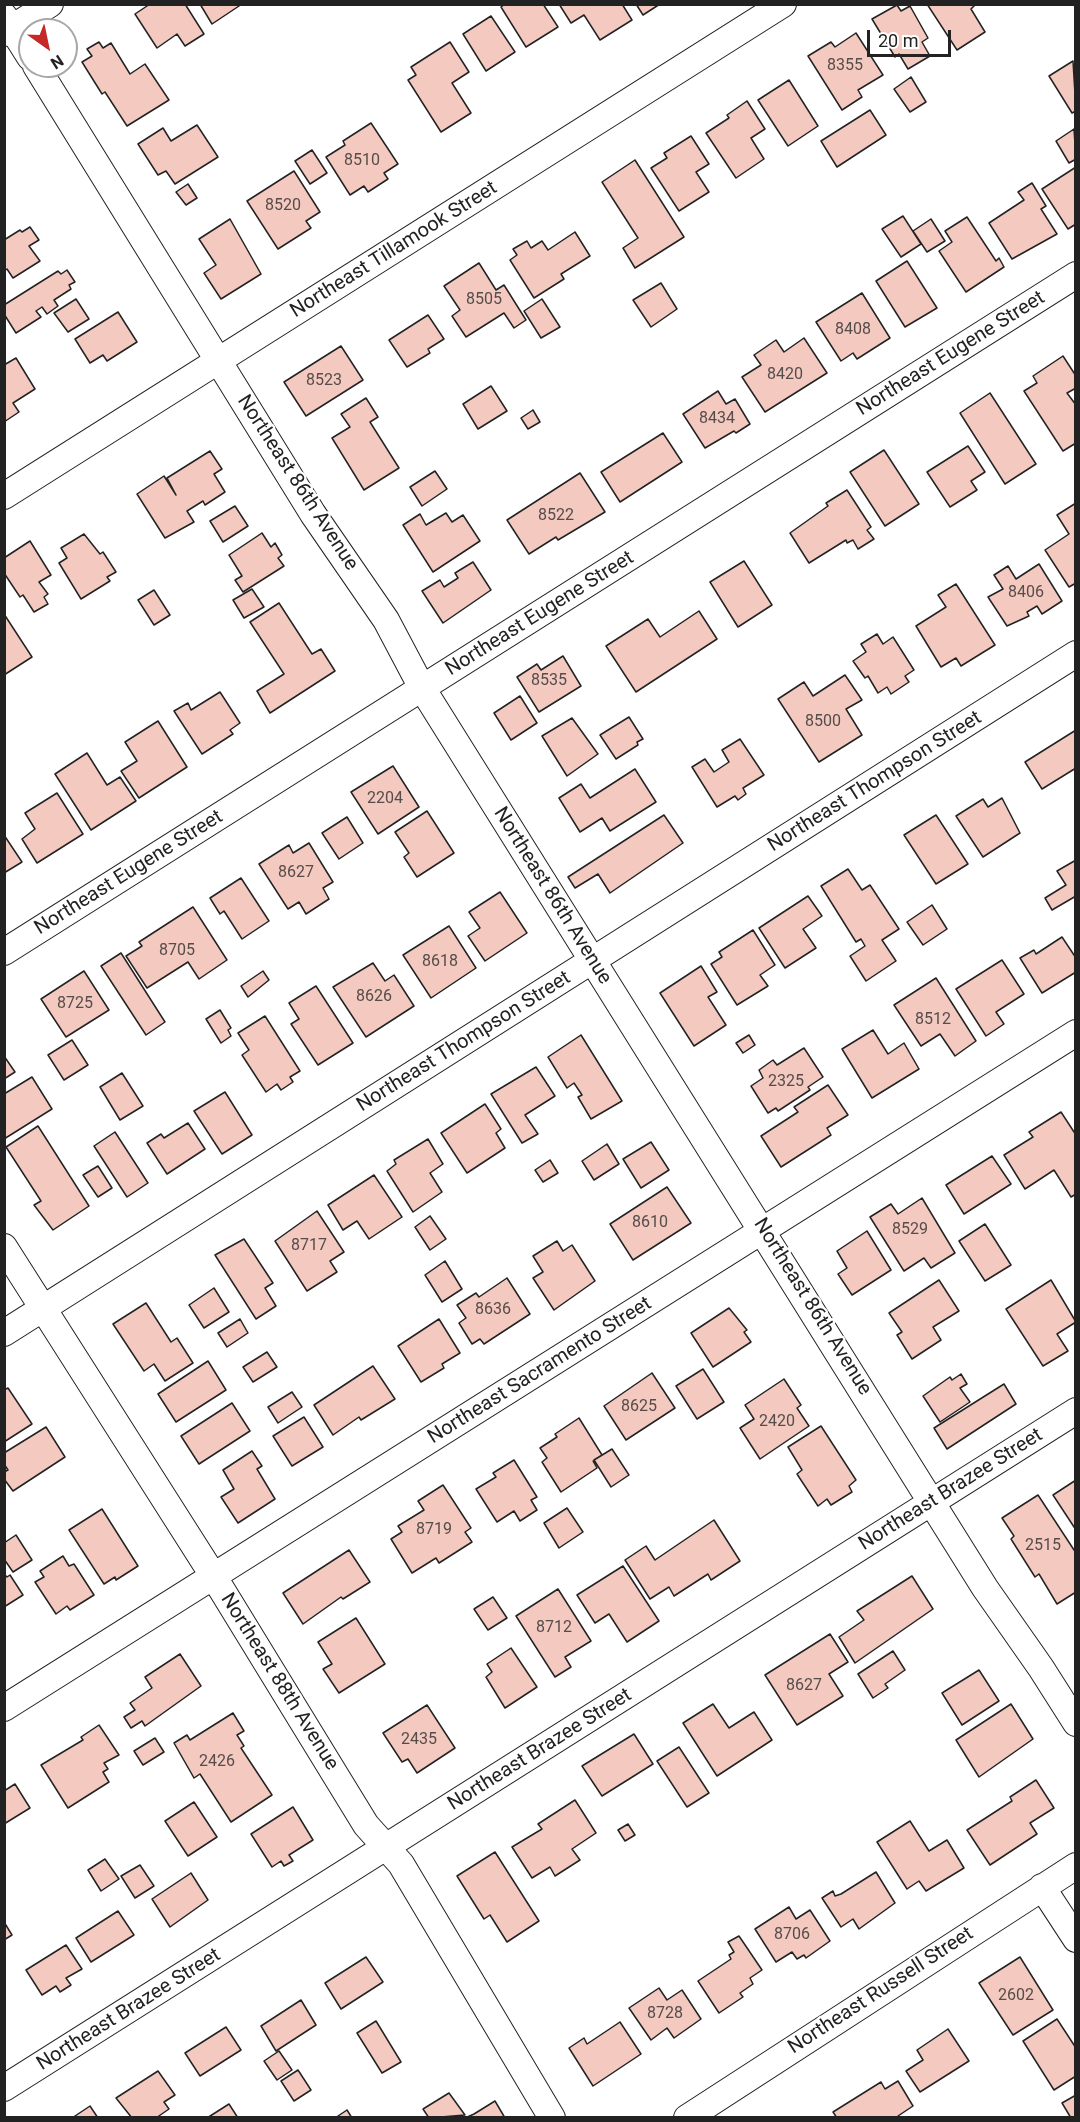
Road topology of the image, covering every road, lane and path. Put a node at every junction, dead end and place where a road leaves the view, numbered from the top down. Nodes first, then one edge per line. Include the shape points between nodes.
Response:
1 (50, 4) edge
2 (783, 4) edge
3 (745, 14) edge
4 (7, 26) edge
5 (18, 41) edge
6 (43, 78) edge
7 (1076, 275) edge
8 (218, 361) junction
9 (4, 496) edge
10 (1076, 654) edge
11 (422, 688) junction
12 (4, 952) edge
13 (592, 961) junction
14 (1076, 1033) edge
15 (763, 1230) junction
16 (4, 1247) edge
17 (44, 1308) junction
18 (4, 1333) edge
19 (1076, 1411) edge
20 (933, 1501) junction
21 (214, 1577) junction
22 (4, 1708) edge
23 (1076, 1723) edge
24 (386, 1848) junction
25 (1076, 1866) edge
26 (1042, 1887) junction
27 (1076, 1939) edge
28 (4, 2088) edge
29 (552, 2118) edge
30 (687, 2118) edge

1 - 4 street
2 - 3 street, Northeast Tillamook Street
3 - 8 street, Northeast Tillamook Street
4 - 5 street
6 - 8 street, Northeast 86th Avenue
7 - 11 street, Northeast Eugene Street
8 - 9 street, Northeast Tillamook Street
8 - 11 street, Northeast 86th Avenue via 313,513 386,620
10 - 13 street, Northeast Thompson Street
11 - 12 street, Northeast Eugene Street
11 - 13 street, Northeast 86th Avenue
13 - 15 street, Northeast 86th Avenue
13 - 17 street, Northeast Thompson Street
14 - 15 street, Northeast Sacramento Street
15 - 20 street, Northeast 86th Avenue
15 - 21 street, Northeast Sacramento Street
16 - 17 street, Northeast 88th Avenue
17 - 18 street, Northeast Thompson Street
17 - 21 street, Northeast 88th Avenue
19 - 20 street, Northeast Brazee Street
20 - 23 street, Northeast 86th Avenue via 985,1588
20 - 24 street, Northeast Brazee Street
21 - 22 street, Northeast Sacramento Street
21 - 24 street, Northeast 88th Avenue via 366,1825
24 - 28 street, Northeast Brazee Street
24 - 29 street, Northeast 88th Avenue via 401,1864
25 - 26 street, Northeast Russell Street
26 - 27 street
26 - 30 street, Northeast Russell Street

